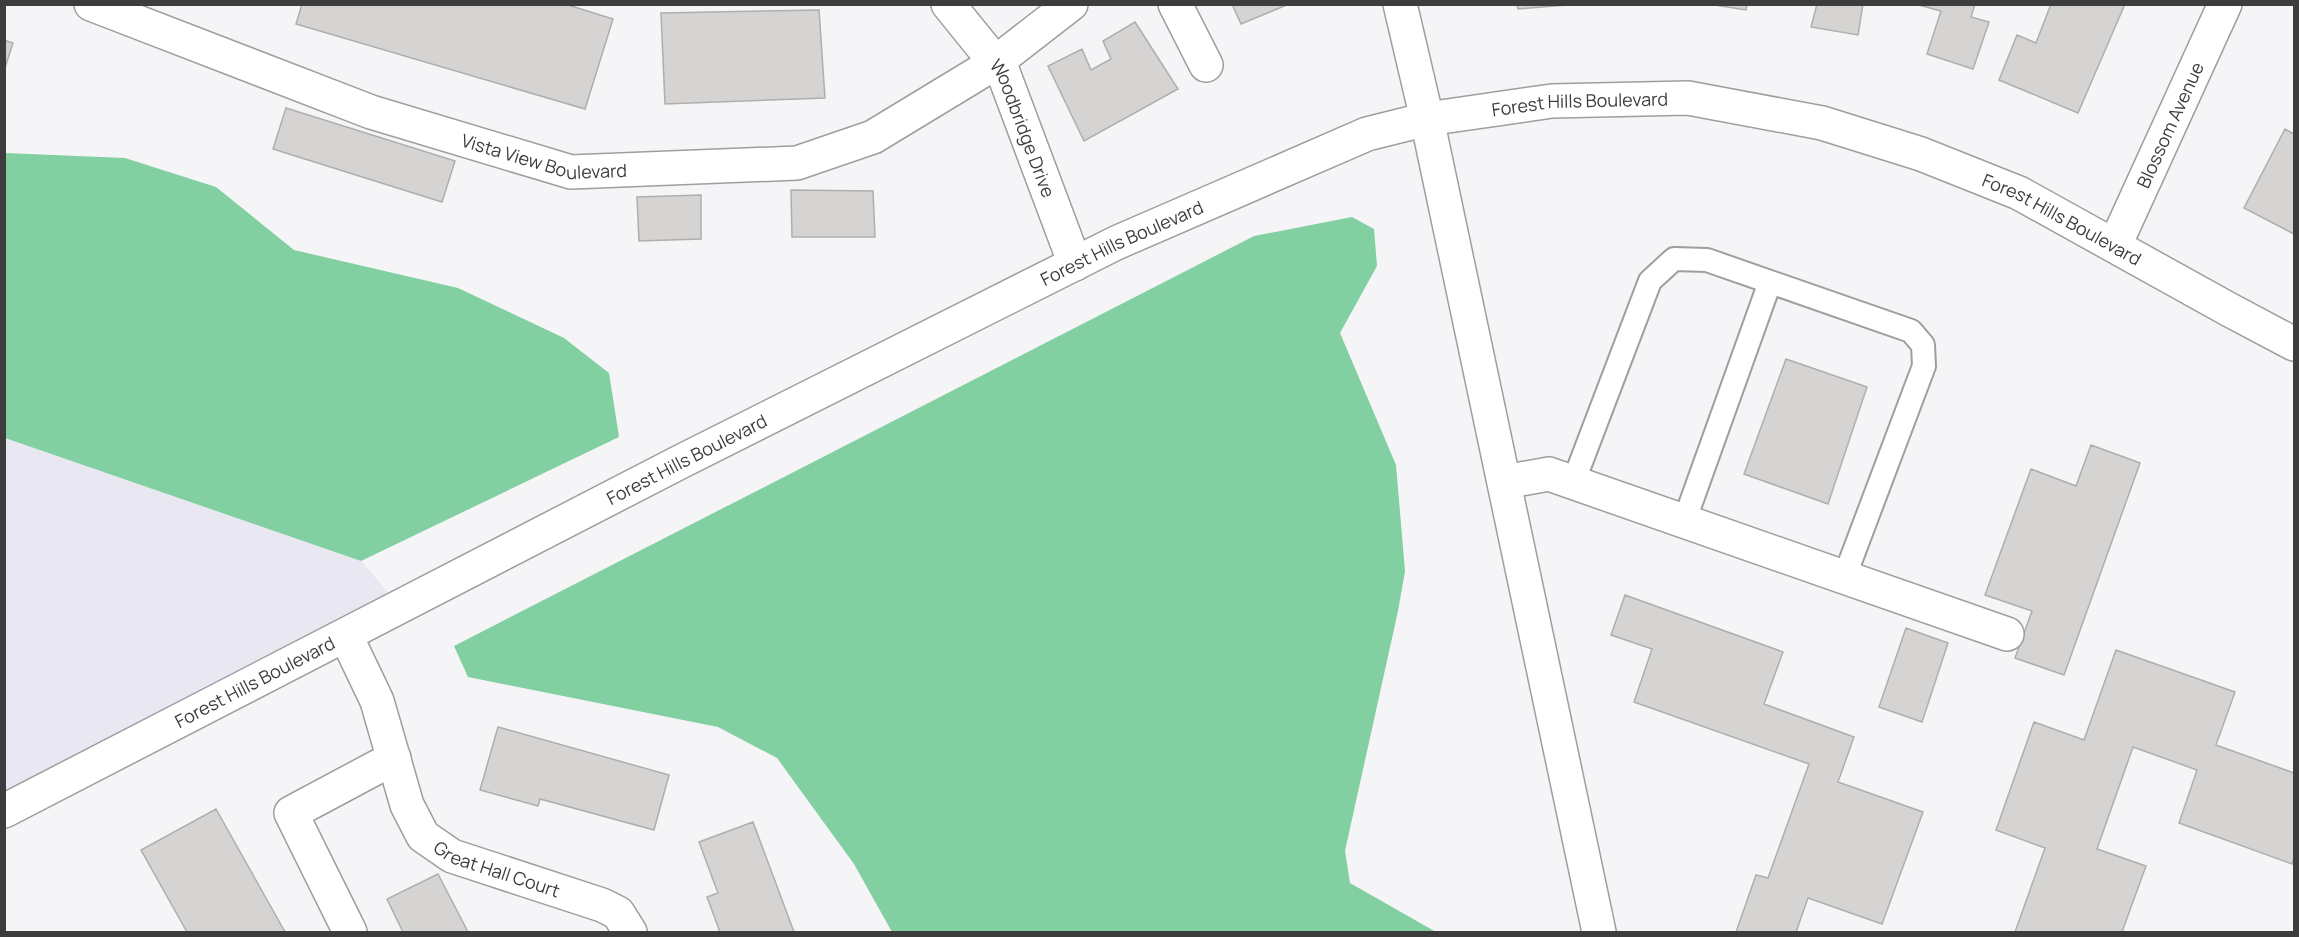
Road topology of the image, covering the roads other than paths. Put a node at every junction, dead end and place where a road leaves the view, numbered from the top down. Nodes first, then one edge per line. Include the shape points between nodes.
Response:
1 (91, 4) edge
2 (948, 4) edge
3 (1071, 4) edge
4 (1175, 4) edge
5 (1400, 4) edge
6 (2225, 4) edge
7 (151, 17) edge
8 (995, 63) junction
9 (1206, 64) dead end
10 (1427, 118) junction
11 (2115, 245) junction
12 (1075, 264) junction
13 (1770, 282) junction
14 (2295, 344) edge
15 (1504, 482) junction
16 (1573, 483) junction
17 (1684, 522) junction
18 (1844, 578) junction
19 (2007, 634) dead end
20 (346, 636) junction
21 (394, 758) junction
22 (4, 811) edge
23 (350, 933) edge
24 (630, 933) edge
25 (1599, 933) edge

1 - 7 street, Vista View Boulevard
2 - 8 street, Woodbridge Drive
3 - 8 street, Vista View Boulevard
4 - 9 street
5 - 10 street
6 - 11 street, Blossom Avenue
7 - 8 street, Vista View Boulevard via 371,112 571,172 797,163 873,137
8 - 12 street, Woodbridge Drive via 1003,72
10 - 11 street, Forest Hills Boulevard via 1552,101 1688,98 1710,102 1822,123 1921,154 2019,193
10 - 12 street, Forest Hills Boulevard via 1367,134
10 - 15 street
11 - 14 street, Forest Hills Boulevard
12 - 20 street, Forest Hills Boulevard
13 - 16 lane via 1707,260 1674,259 1650,281
13 - 17 lane
13 - 18 lane via 1911,331 1923,345 1924,366
15 - 16 street via 1548,474
15 - 25 street
16 - 17 street
17 - 18 street
18 - 19 street
20 - 21 street, Great Hall Court via 377,701
20 - 22 street, Forest Hills Boulevard
21 - 23 street via 291,813
21 - 24 street, Great Hall Court via 407,805 423,836 452,856 602,905 618,913

